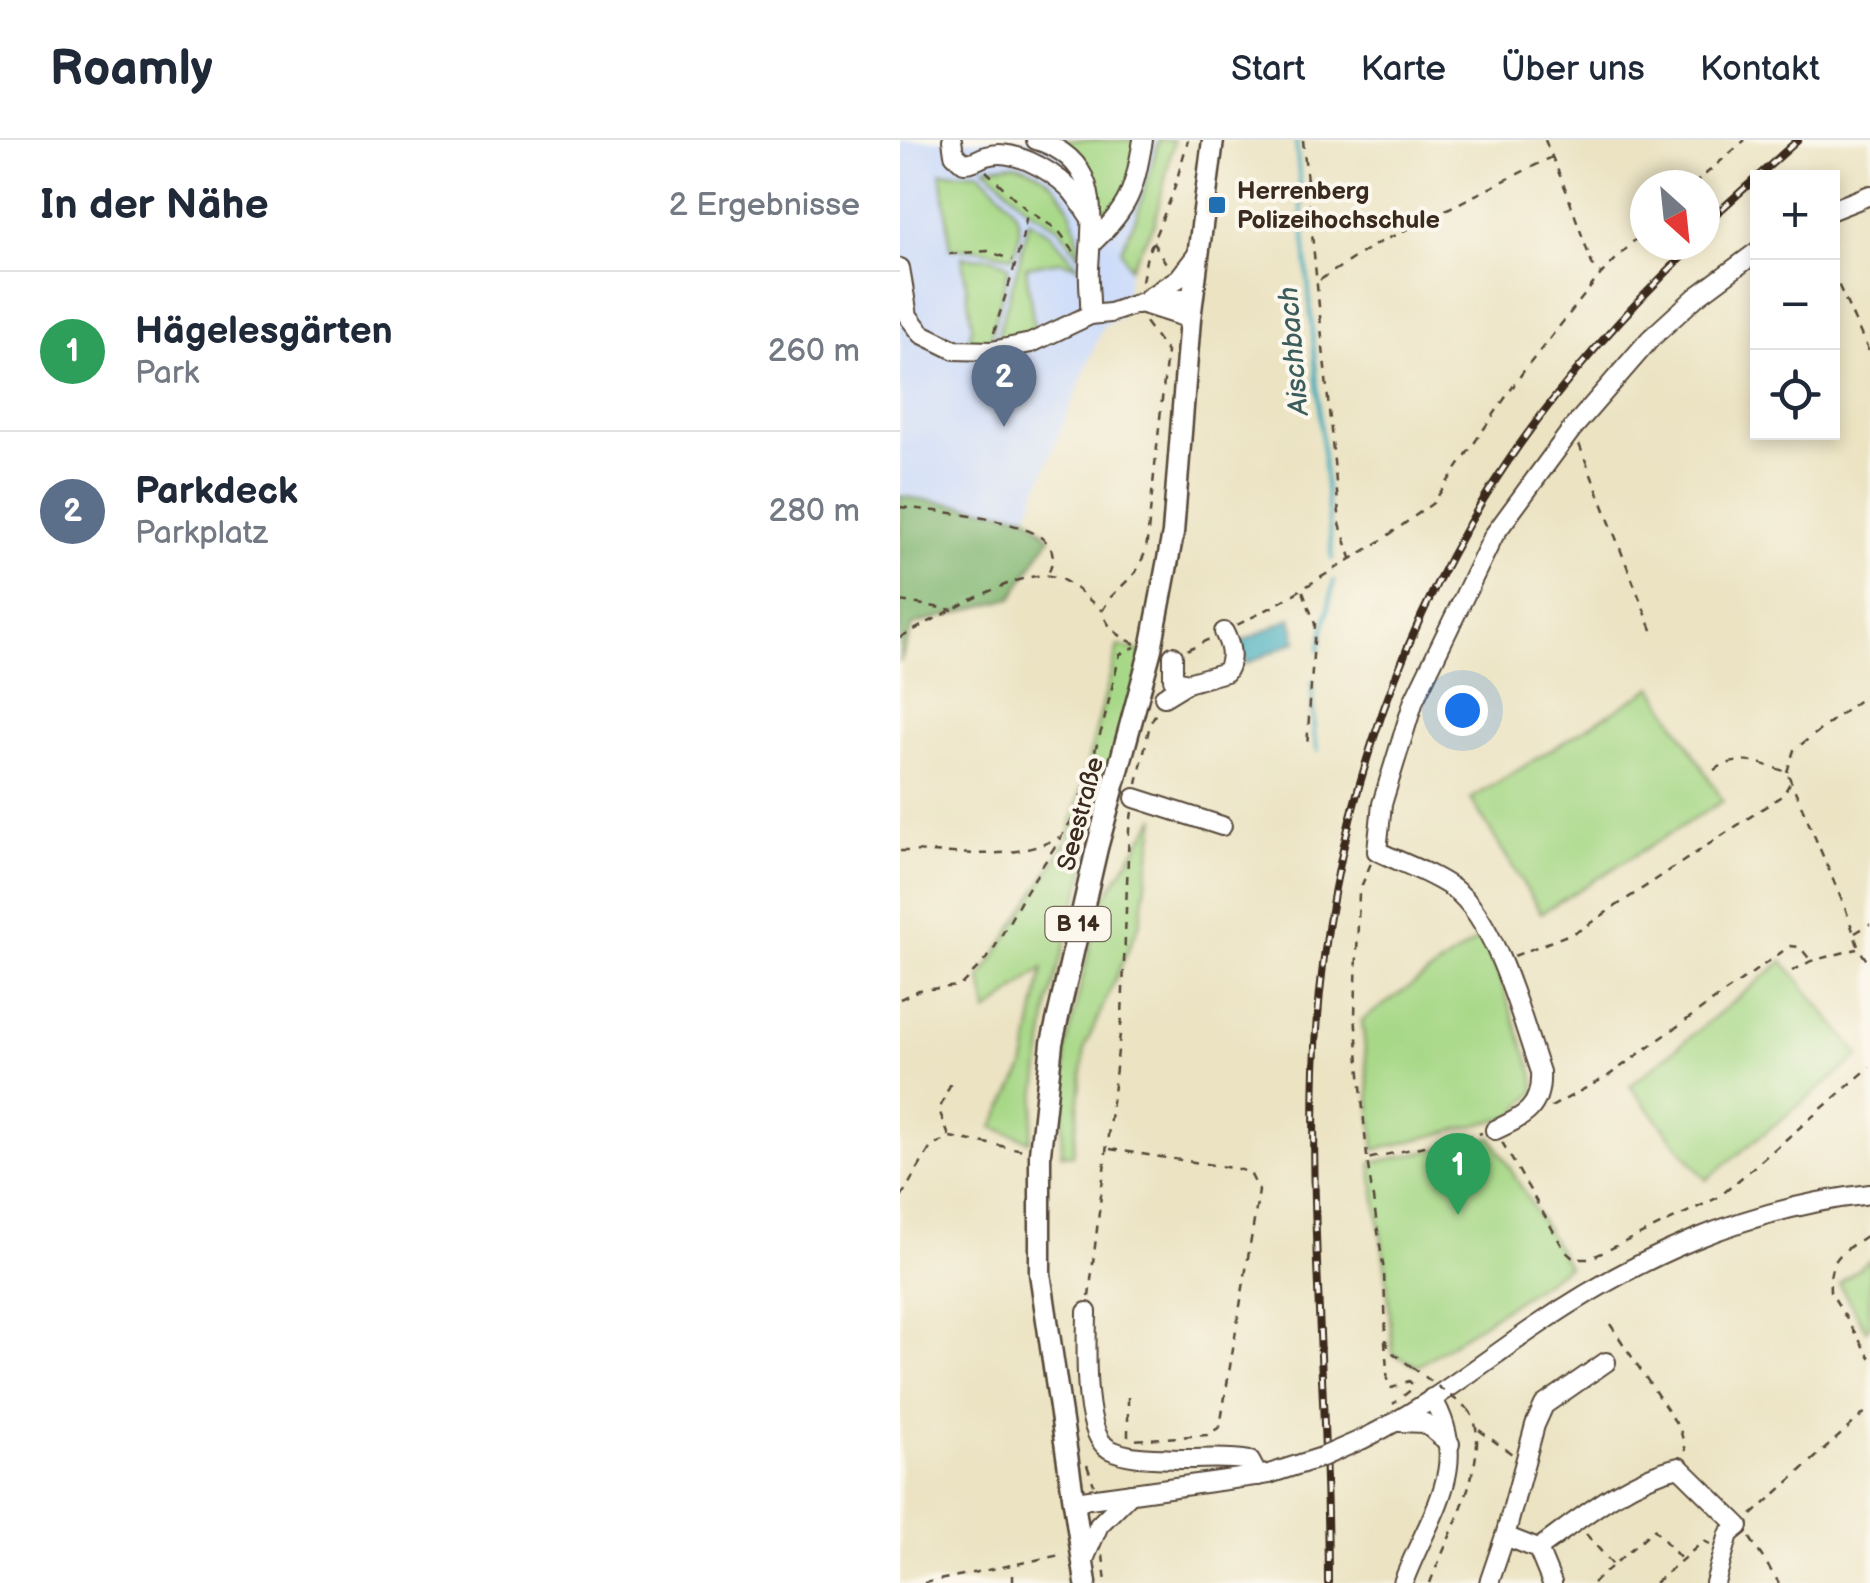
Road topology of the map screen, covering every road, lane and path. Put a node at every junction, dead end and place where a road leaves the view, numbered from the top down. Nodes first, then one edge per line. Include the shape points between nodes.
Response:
1 (952, 140) edge
2 (1036, 140) edge
3 (1144, 140) edge
4 (1188, 140) edge
5 (1213, 140) edge
6 (1304, 140) edge
7 (1544, 140) edge
8 (1745, 140) edge
9 (984, 153) edge
10 (1552, 157) junction
11 (1710, 170) edge
12 (1870, 196) edge
13 (1840, 207) edge
14 (1028, 210) junction
15 (1092, 220) junction
16 (1630, 245) edge
17 (1090, 252) junction
18 (1199, 252) junction
19 (948, 254) dead end
20 (1750, 257) edge
21 (1014, 261) junction
22 (900, 268) edge
23 (1601, 274) junction
24 (1318, 281) junction
25 (1840, 288) edge
26 (1139, 303) junction
27 (1192, 308) junction
28 (1090, 315) junction
29 (992, 351) junction
30 (1870, 354) edge
31 (1572, 429) junction
32 (900, 507) edge
33 (1352, 559) junction
34 (1048, 575) junction
35 (1302, 590) junction
36 (900, 601) edge
37 (953, 610) junction
38 (1102, 612) junction
39 (1224, 632) junction
40 (1654, 636) dead end
41 (900, 637) edge
42 (1173, 656) joint
43 (1186, 683) junction
44 (1870, 692) edge
45 (1164, 697) joint
46 (1306, 748) dead end
47 (1714, 770) dead end
48 (1786, 772) junction
49 (1790, 784) junction
50 (1135, 798) junction
51 (1222, 826) dead end
52 (1060, 836) junction
53 (900, 851) edge
54 (1376, 851) junction
55 (1870, 924) edge
56 (1854, 934) junction
57 (1859, 949) junction
58 (1501, 961) junction
59 (1811, 961) junction
60 (1870, 965) edge
61 (1792, 972) dead end
62 (900, 999) edge
63 (1870, 1068) edge
64 (954, 1078) dead end
65 (1545, 1110) dead end
66 (1495, 1130) junction
67 (950, 1137) junction
68 (1109, 1149) junction
69 (1040, 1153) junction
70 (1367, 1159) junction
71 (1870, 1194) edge
72 (902, 1197) edge
73 (1866, 1236) dead end
74 (1087, 1312) joint
75 (1610, 1324) dead end
76 (1386, 1340) junction
77 (1870, 1358) edge
78 (1606, 1362) dead end
79 (1128, 1393) dead end
80 (1432, 1398) junction
81 (1870, 1408) edge
82 (1389, 1417) junction
83 (1478, 1429) junction
84 (1152, 1437) dead end
85 (1128, 1444) dead end
86 (1450, 1444) junction
87 (1682, 1459) junction
88 (1525, 1460) junction
89 (1263, 1474) junction
90 (1131, 1492) junction
91 (1075, 1500) junction
92 (1576, 1521) junction
93 (1740, 1526) junction
94 (1505, 1536) junction
95 (1538, 1549) junction
96 (1726, 1550) junction
97 (1682, 1560) junction
98 (1083, 1565) edge
99 (1613, 1565) junction
100 (1013, 1566) junction
101 (924, 1583) edge
102 (1013, 1583) edge
103 (1403, 1583) edge
104 (1430, 1583) edge
105 (1489, 1583) edge
106 (1552, 1583) edge
107 (1593, 1583) edge
108 (1656, 1583) edge
109 (1716, 1583) edge
110 (1779, 1583) edge

1 - 9 street via 964,163
2 - 15 street via 1080,167
3 - 17 street via 1135,188
4 - 26 path via 1147,254
5 - 18 main road, Seestraße / B 14
6 - 24 path
7 - 10 path
8 - 11 path
9 - 14 path
9 - 15 street via 1037,164 1068,188
10 - 23 path
10 - 24 path
12 - 13 street
14 - 17 path via 1058,230 1080,260
14 - 21 path
15 - 17 street
16 - 23 path
17 - 28 street
18 - 26 street via 1179,278
18 - 27 main road, Seestraße / B 14
19 - 21 path via 988,252
20 - 31 street via 1650,339
21 - 29 path
22 - 29 street via 908,316 922,334 955,350
23 - 33 path via 1433,503
24 - 33 path via 1340,524
25 - 30 path
26 - 27 street via 1166,297
26 - 28 street
26 - 38 path via 1167,352 1146,551
27 - 69 main road, Seestraße / B 14 via 1173,534 1152,650 1055,1026
28 - 29 street via 1031,343
31 - 40 path
31 - 54 street via 1494,536 1414,700 1382,804
32 - 34 path via 1031,532 1050,546
33 - 35 path
34 - 37 path
34 - 38 path
35 - 39 path
35 - 46 path via 1315,624
36 - 37 path
37 - 41 path
38 - 52 path via 1119,636 1138,646 1120,654 1092,766
39 - 42 path
39 - 43 street via 1232,662 1226,672
42 - 43 street via 1172,679
43 - 45 street
44 - 48 path via 1794,750
45 - 50 path via 1150,724
47 - 48 path via 1731,760
48 - 49 path
49 - 56 path
49 - 58 path via 1783,796 1580,930
50 - 51 street
50 - 68 path
52 - 53 path via 1040,848 1009,853
52 - 62 path via 976,972 960,986
54 - 58 street via 1454,889 1476,909
54 - 70 path via 1359,892 1356,940
55 - 56 path
56 - 57 path
57 - 59 path
57 - 60 path
58 - 66 street via 1541,1090 1534,1106
59 - 61 path
59 - 65 path via 1800,946 1790,946 1608,1076
63 - 66 path via 1719,1197 1589,1259 1574,1260 1566,1251
64 - 67 path via 939,1110
66 - 70 path
67 - 69 path
67 - 72 path via 931,1147
68 - 74 path
68 - 84 path via 1238,1169 1250,1173 1259,1192 1220,1427 1207,1435
69 - 91 main road, Seestraße / B 14 via 1040,1273
70 - 76 path via 1384,1271
71 - 80 street via 1746,1219 1650,1257
73 - 77 path via 1838,1254 1829,1278 1830,1291
74 - 89 street via 1087,1380 1100,1442 1142,1456 1250,1461
75 - 87 path via 1680,1429
76 - 82 path via 1388,1386 1408,1381 1412,1389
76 - 83 path, bridge via 1393,1354 1468,1409
78 - 88 street via 1544,1405
79 - 85 path
80 - 82 street
80 - 86 street
81 - 93 path
82 - 86 street via 1416,1420
82 - 89 street, bridge via 1363,1439 1322,1458
83 - 88 path
83 - 104 path via 1468,1487
86 - 103 street via 1444,1490
87 - 92 street
87 - 93 street
88 - 94 street
89 - 90 street
90 - 91 street
90 - 98 street via 1099,1525
91 - 98 main road, B 14
92 - 95 street
92 - 99 path
93 - 96 street
93 - 110 path
94 - 95 street
94 - 105 street
95 - 106 street
96 - 97 path via 1704,1541
96 - 109 street
97 - 99 path via 1654,1529
97 - 108 path
98 - 100 path
99 - 107 path
100 - 101 path
100 - 102 path

